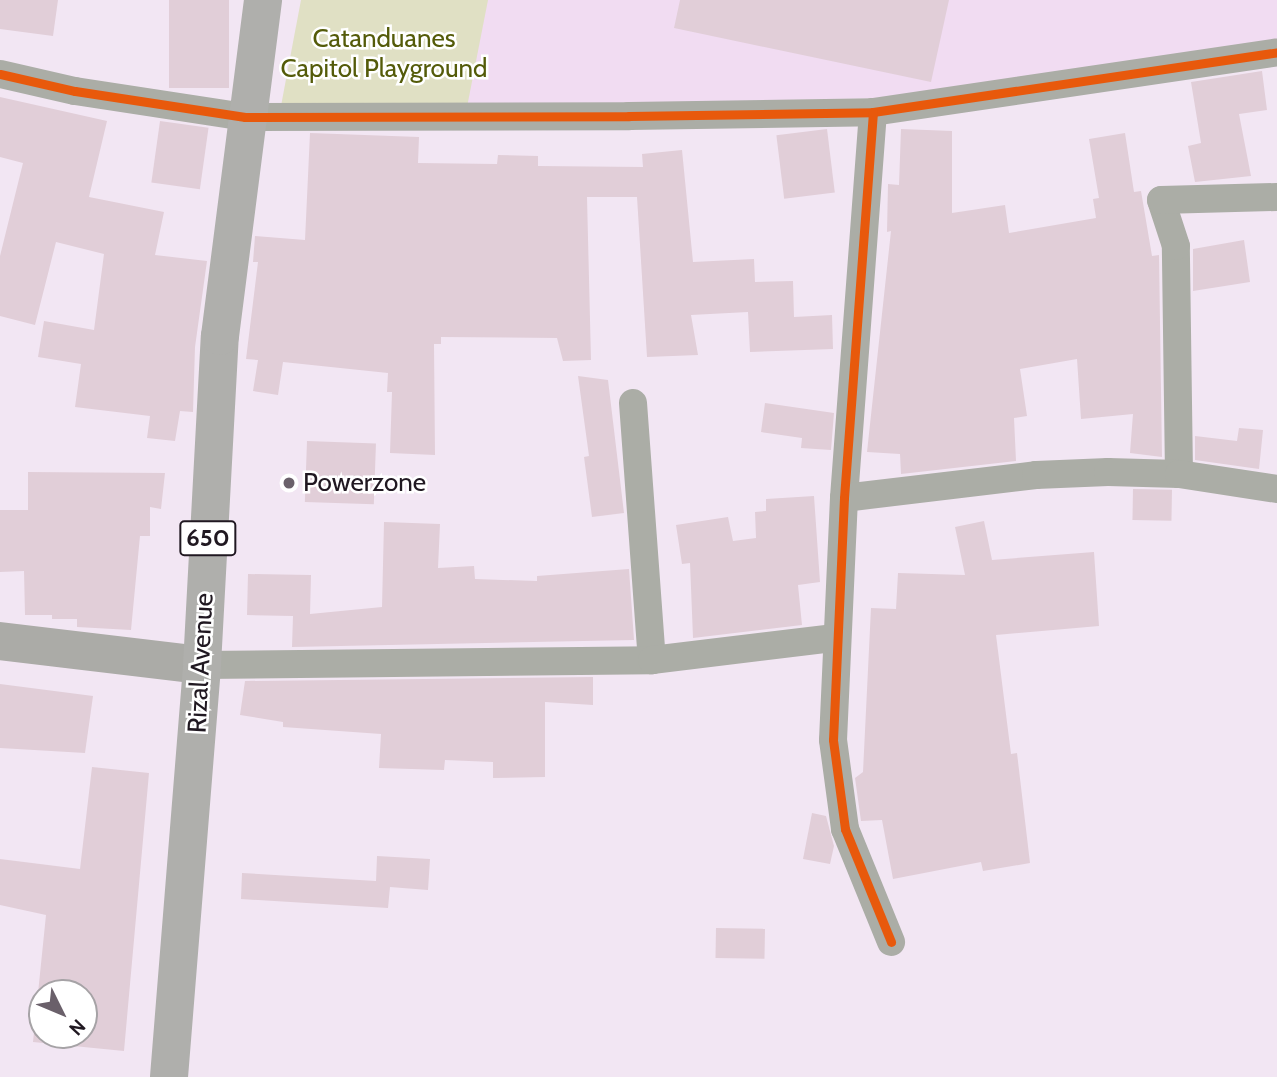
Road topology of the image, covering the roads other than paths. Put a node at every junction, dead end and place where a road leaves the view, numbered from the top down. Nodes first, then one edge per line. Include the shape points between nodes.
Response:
1 (263, 0) edge
2 (1277, 52) edge
3 (0, 74) edge
4 (873, 112) junction
5 (245, 117) junction
6 (1277, 197) edge
7 (633, 403) dead end
8 (1179, 474) junction
9 (1277, 489) edge
10 (844, 498) junction
11 (835, 638) junction
12 (0, 641) edge
13 (652, 660) junction
14 (202, 665) junction
15 (891, 942) dead end
16 (169, 1077) edge

1 - 5 main road, Rizal Avenue / 650
2 - 4 street
3 - 5 street via 75,91
4 - 5 street
4 - 10 street
5 - 14 main road, Rizal Avenue / 650 via 220,336
6 - 8 street via 1161,200 1177,246
7 - 13 street
8 - 9 street
8 - 10 street via 1036,475
10 - 11 street
11 - 13 street
11 - 15 street via 836,786 845,830
12 - 14 street
13 - 14 street
14 - 16 main road, Rizal Avenue / 650

